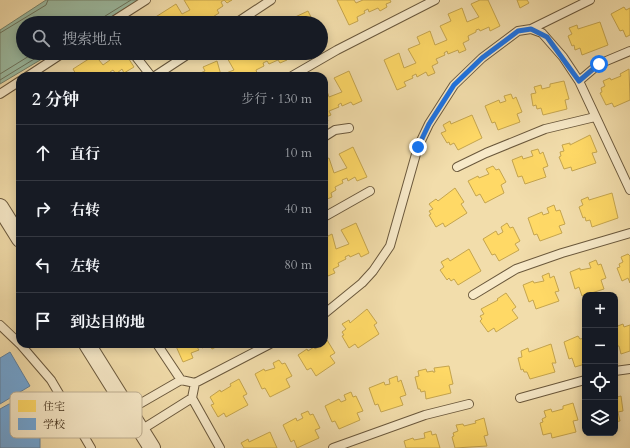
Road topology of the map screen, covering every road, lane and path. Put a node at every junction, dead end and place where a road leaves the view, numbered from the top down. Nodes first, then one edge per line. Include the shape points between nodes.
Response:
1 (146, 0) edge
2 (271, 0) edge
3 (435, 0) edge
4 (590, 0) edge
5 (121, 16) edge
6 (247, 16) edge
7 (531, 29) junction
8 (630, 51) edge
9 (328, 55) edge
10 (53, 60) edge
11 (138, 60) edge
12 (179, 60) edge
13 (320, 60) edge
14 (34, 72) edge
15 (148, 72) edge
16 (161, 72) edge
17 (299, 72) edge
18 (579, 81) junction
19 (16, 84) edge
20 (0, 94) edge
21 (595, 117) junction
22 (349, 128) dead end
23 (328, 134) edge
24 (458, 167) dead end
25 (629, 185) edge
26 (370, 191) dead end
27 (0, 207) edge
28 (328, 215) edge
29 (16, 232) edge
30 (630, 233) edge
31 (473, 295) dead end
32 (328, 311) edge
33 (0, 325) edge
34 (16, 340) edge
35 (23, 348) edge
36 (90, 348) edge
37 (160, 348) edge
38 (262, 348) edge
39 (630, 369) edge
40 (618, 371) edge
41 (181, 380) junction
42 (582, 381) edge
43 (195, 383) junction
44 (57, 392) edge
45 (118, 392) edge
46 (192, 398) junction
47 (520, 398) dead end
48 (142, 402) edge
49 (468, 404) dead end
50 (142, 429) edge
51 (142, 432) edge
52 (85, 438) edge
53 (91, 448) edge
54 (152, 448) edge
55 (220, 448) edge
56 (333, 448) edge

1 - 5 lane
2 - 6 lane
3 - 9 lane
4 - 7 lane
7 - 18 lane via 547,37
7 - 32 lane via 512,34 454,85 420,141 390,246 362,283
8 - 18 lane via 599,64
10 - 14 lane
11 - 15 lane
12 - 16 lane
13 - 17 lane
18 - 21 lane
19 - 20 lane
21 - 24 lane via 545,129
21 - 25 lane
22 - 23 lane via 335,130
26 - 28 lane
27 - 29 street
30 - 31 lane via 516,269
33 - 34 lane
35 - 44 lane
36 - 45 street
37 - 41 lane
38 - 43 lane
39 - 40 lane
41 - 43 lane
41 - 48 lane
42 - 47 lane
43 - 46 lane
46 - 50 lane
46 - 55 lane
49 - 56 lane via 425,415
51 - 54 street
52 - 53 lane

